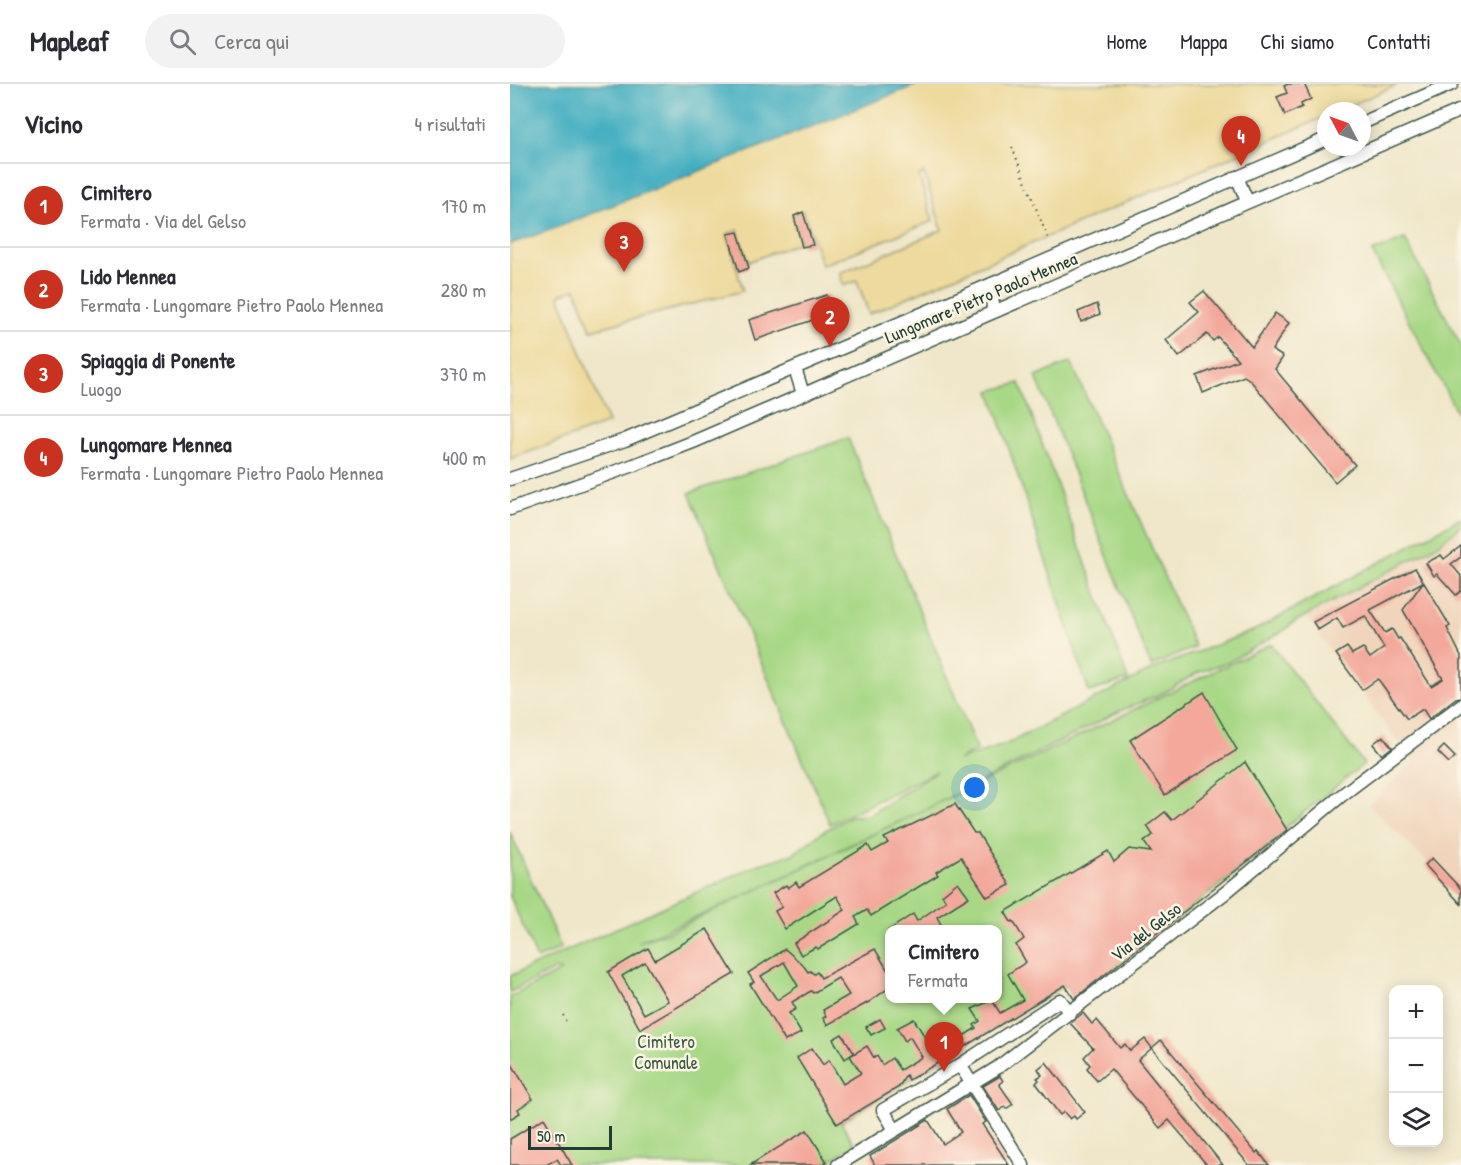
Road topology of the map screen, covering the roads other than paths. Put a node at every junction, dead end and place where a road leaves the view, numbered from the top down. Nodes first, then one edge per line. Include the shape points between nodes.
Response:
1 (1452, 84) edge
2 (1461, 110) edge
3 (1371, 119) edge
4 (1317, 143) edge
5 (1237, 177) junction
6 (1247, 201) junction
7 (992, 284) junction
8 (993, 312) junction
9 (795, 368) junction
10 (803, 394) junction
11 (510, 479) edge
12 (510, 508) edge
13 (1461, 705) edge
14 (1070, 1013) junction
15 (960, 1065) junction
16 (972, 1084) junction
17 (895, 1130) junction
18 (838, 1165) edge
19 (1023, 1165) edge

1 - 3 street
2 - 6 street, Lungomare Pietro Paolo Mennea
4 - 5 street, Lungomare Pietro Paolo Mennea
5 - 6 street
5 - 7 street, Lungomare Pietro Paolo Mennea
6 - 8 street, Lungomare Pietro Paolo Mennea
7 - 8 street
7 - 9 street, Lungomare Pietro Paolo Mennea
8 - 10 street, Lungomare Pietro Paolo Mennea
9 - 10 street
9 - 11 street, Lungomare Pietro Paolo Mennea via 625,440
10 - 12 street, Lungomare Pietro Paolo Mennea via 654,457
13 - 14 street, Via del Gelso
14 - 15 street via 1060,1000
14 - 16 street, Via del Gelso
15 - 16 street
15 - 17 street via 883,1110
16 - 17 street, Via del Gelso
16 - 19 street
17 - 18 street, Via del Gelso

